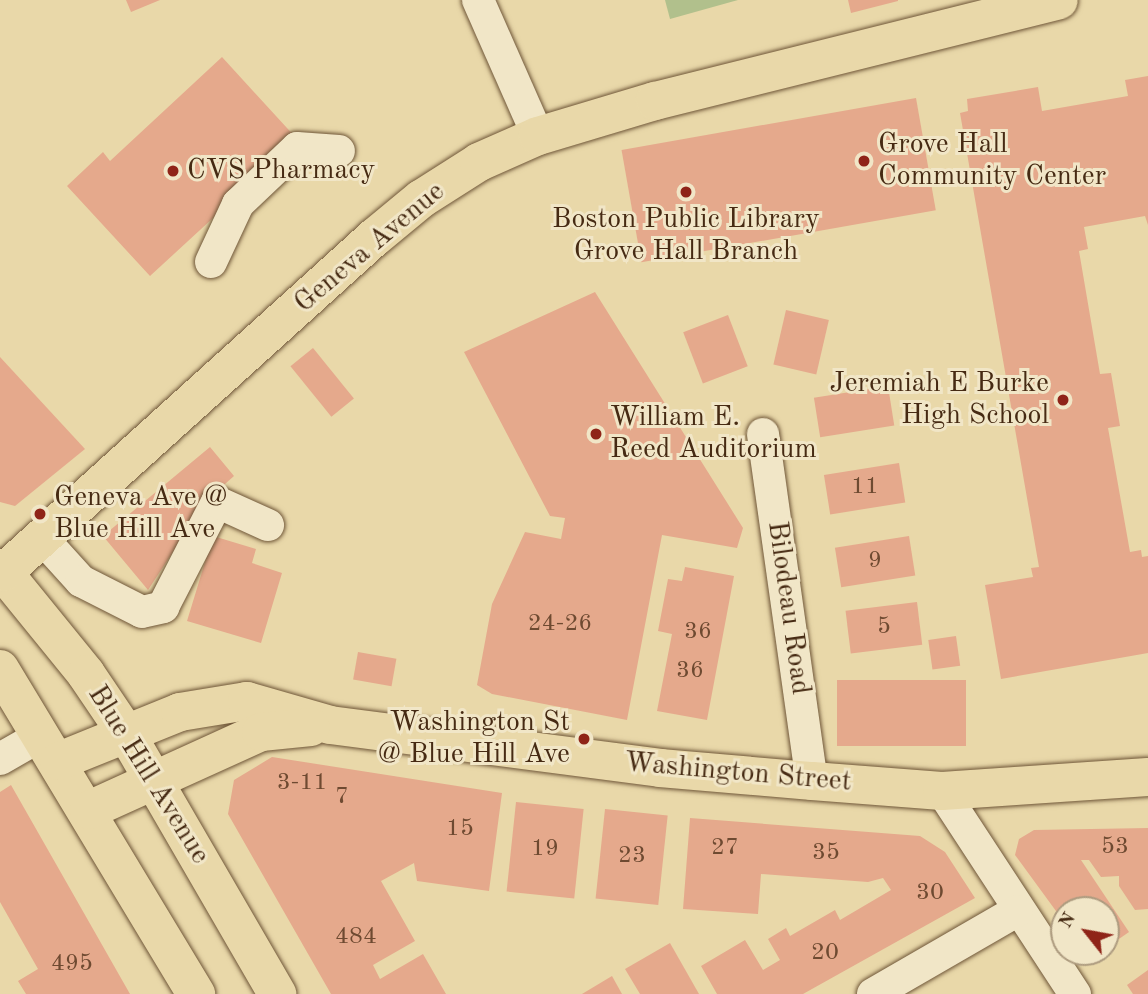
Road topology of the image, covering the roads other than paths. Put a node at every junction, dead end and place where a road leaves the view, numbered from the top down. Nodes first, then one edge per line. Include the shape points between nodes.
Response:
1 (478, 0) edge
2 (1059, 0) edge
3 (538, 136) junction
4 (339, 150) dead end
5 (211, 262) dead end
6 (764, 434) dead end
7 (268, 525) dead end
8 (42, 538) junction
9 (2, 570) edge
10 (0, 669) edge
11 (330, 725) junction
12 (126, 733) junction
13 (51, 748) junction
14 (0, 759) edge
15 (1148, 777) edge
16 (153, 779) junction
17 (812, 781) junction
18 (942, 791) junction
19 (89, 810) junction
20 (1017, 911) junction
21 (196, 994) edge
22 (277, 994) edge
23 (873, 994) edge
24 (1075, 994) edge

1 - 3 street
2 - 3 main road, Geneva Avenue via 655,101
3 - 8 main road, Geneva Avenue via 479,162 421,199
4 - 5 street via 298,148 238,204
6 - 17 street, Bilodeau Road
7 - 8 street via 217,502 163,607 142,612 81,581
8 - 9 main road, Geneva Avenue
9 - 12 main road, Blue Hill Avenue
10 - 13 main road
11 - 12 main road, Washington Street via 247,701 180,712
11 - 16 main road, Washington Street via 261,732
11 - 17 main road, Washington Street via 660,768
12 - 13 main road, Washington Street
12 - 16 main road, Blue Hill Avenue
13 - 14 street
13 - 19 main road
15 - 18 main road, Washington Street
16 - 19 main road, Washington Street
16 - 22 main road, Blue Hill Avenue
17 - 18 main road, Washington Street
18 - 20 street
19 - 21 main road
20 - 23 street
20 - 24 street

